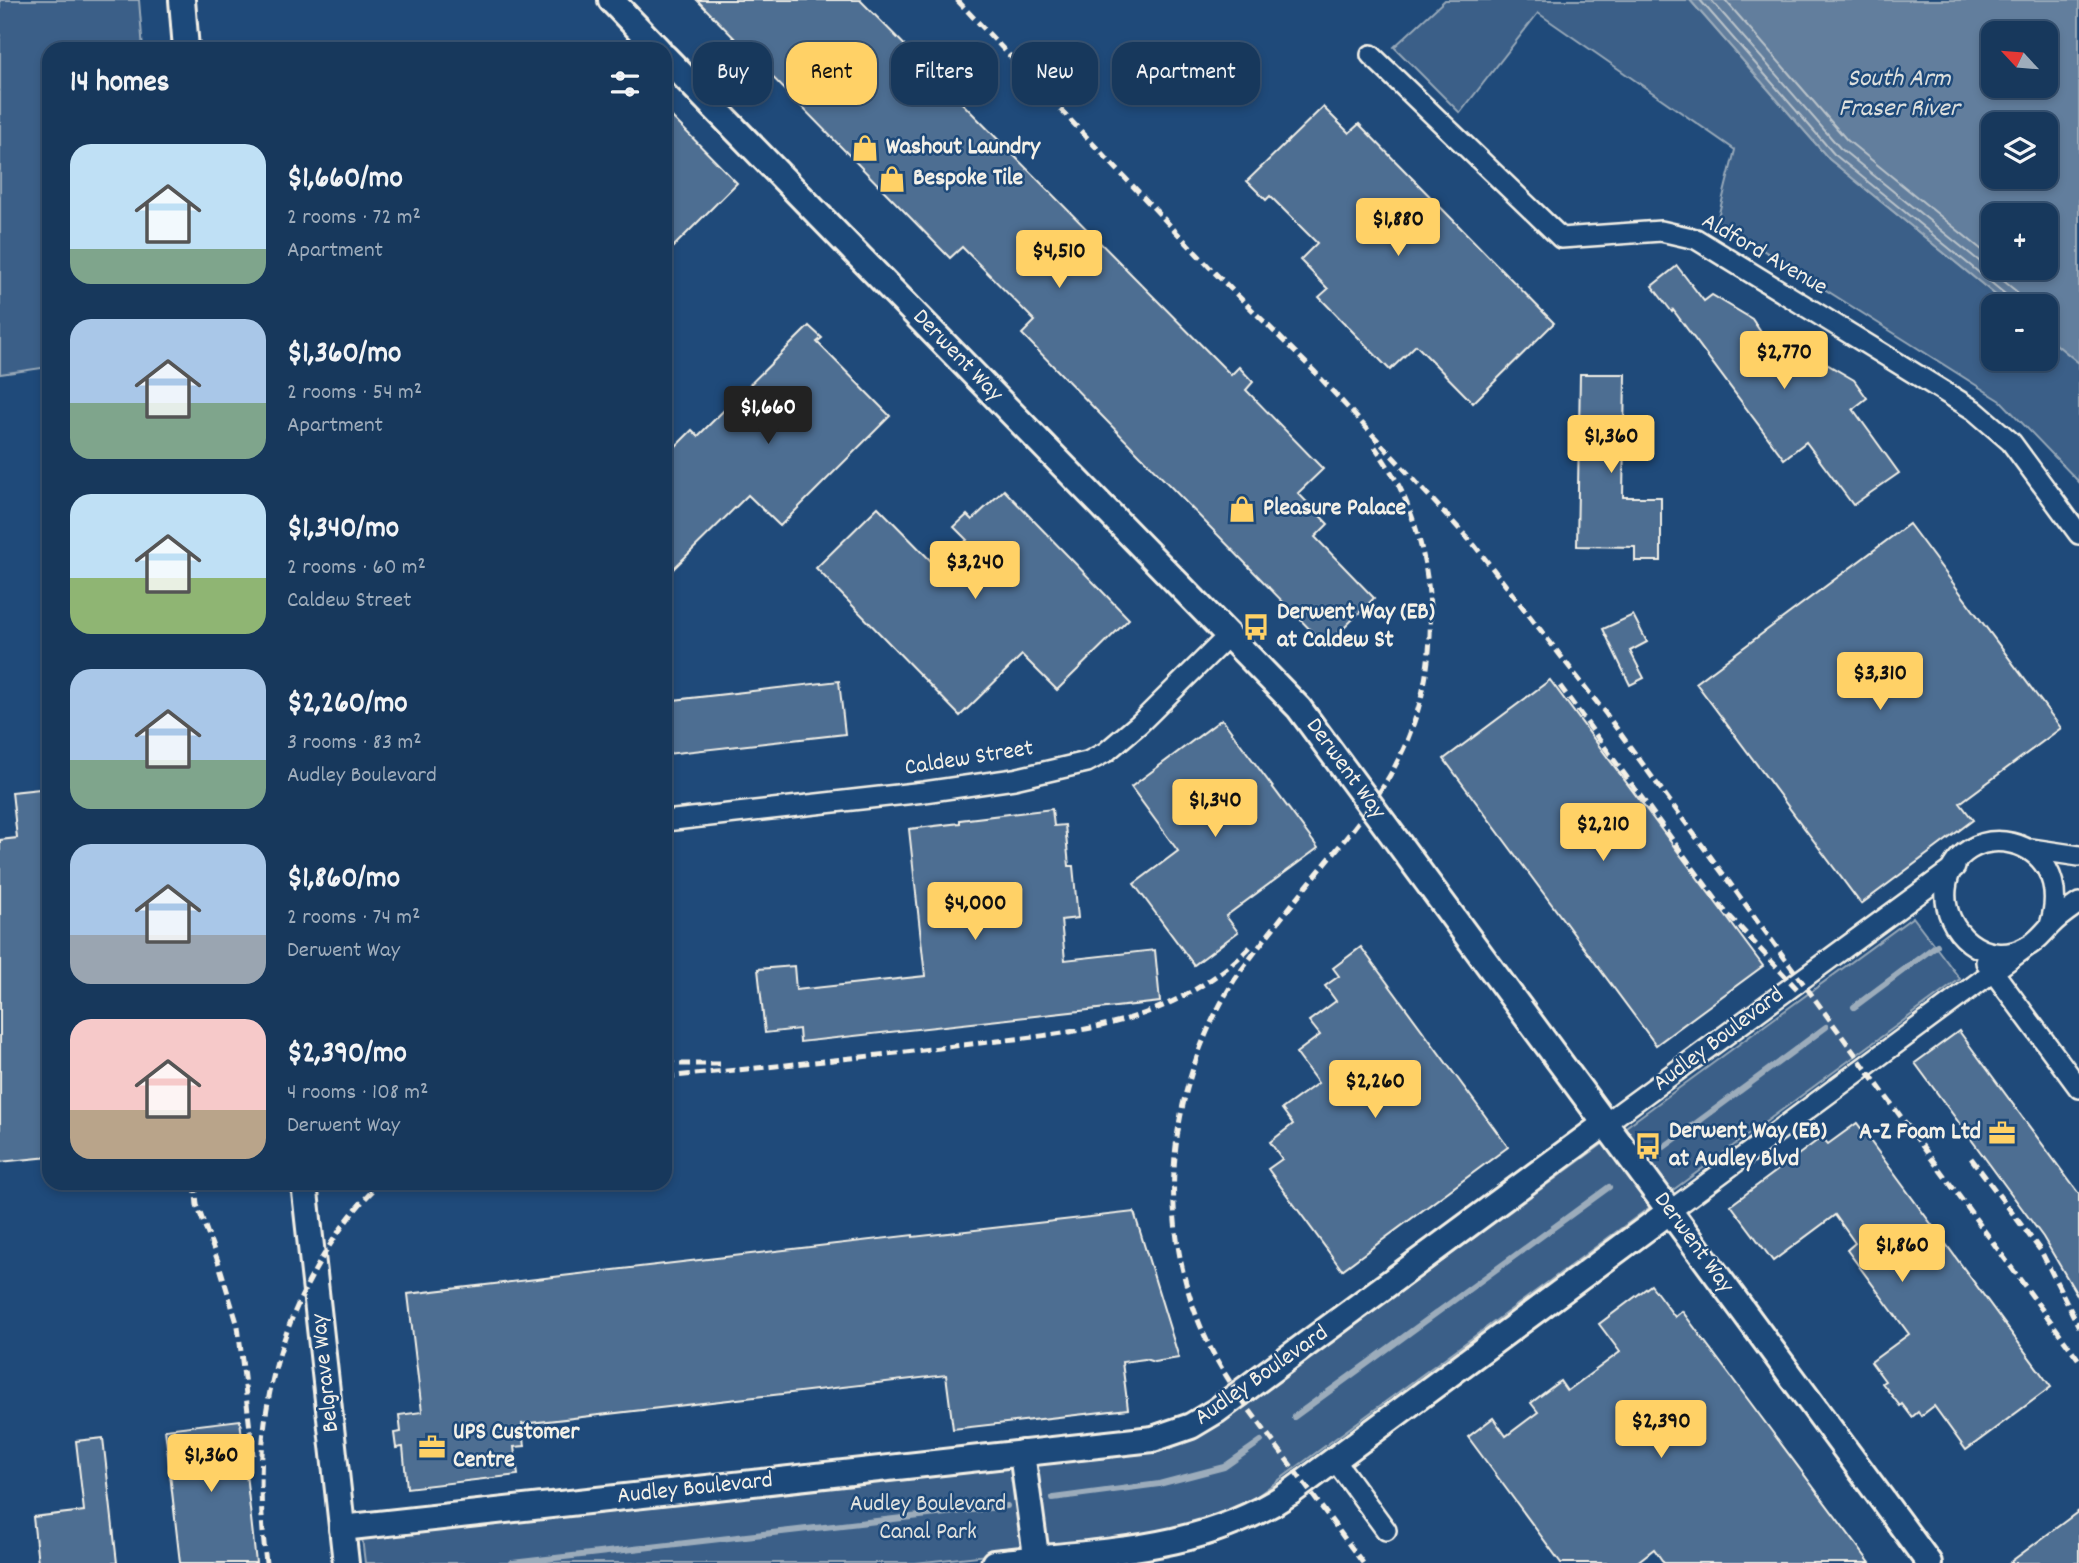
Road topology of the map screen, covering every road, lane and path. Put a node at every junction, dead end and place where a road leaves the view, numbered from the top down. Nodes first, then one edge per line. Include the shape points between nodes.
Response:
1 (182, 0) edge
2 (611, 0) edge
3 (185, 42) edge
4 (651, 42) edge
5 (1371, 55) dead end
6 (672, 64) edge
7 (2079, 534) edge
8 (1230, 634) junction
9 (672, 820) edge
10 (2030, 849) junction
11 (2079, 856) edge
12 (1955, 867) junction
13 (2079, 903) edge
14 (2050, 925) junction
15 (1973, 946) junction
16 (2025, 948) junction
17 (1993, 971) junction
18 (2079, 1088) edge
19 (1606, 1123) junction
20 (305, 1190) edge
21 (1670, 1211) junction
22 (1022, 1453) junction
23 (1334, 1459) junction
24 (342, 1528) junction
25 (1386, 1531) dead end
26 (1036, 1561) edge
27 (346, 1563) edge
28 (995, 1563) edge
29 (1929, 1563) edge

1 - 3 street
2 - 4 street
5 - 7 street, Aldford Avenue via 1561,238 1661,231 1696,239 1974,410 2011,442
6 - 8 street, Derwent Way
8 - 9 street, Caldew Street via 1139,724 1087,762 1014,779 923,792
8 - 19 street, Derwent Way via 1299,708
10 - 11 street
10 - 12 street via 2014,842 1979,845
10 - 14 street via 2044,860 2055,883 2057,909
12 - 15 street via 1946,885 1945,903 1959,935
12 - 19 street, Audley Boulevard
13 - 14 street
14 - 16 street
15 - 16 street via 1990,953
15 - 17 street
16 - 17 street
17 - 18 street
17 - 21 street
19 - 21 street, Derwent Way
19 - 22 street, Audley Boulevard via 1304,1348 1191,1426 1153,1438
20 - 24 street, Belgrave Way
21 - 23 street
21 - 29 street, Derwent Way
22 - 24 street, Audley Boulevard
22 - 26 street
23 - 25 street
23 - 26 street via 1278,1500 1209,1532 1130,1550
24 - 27 street, Belgrave Way
26 - 28 street

